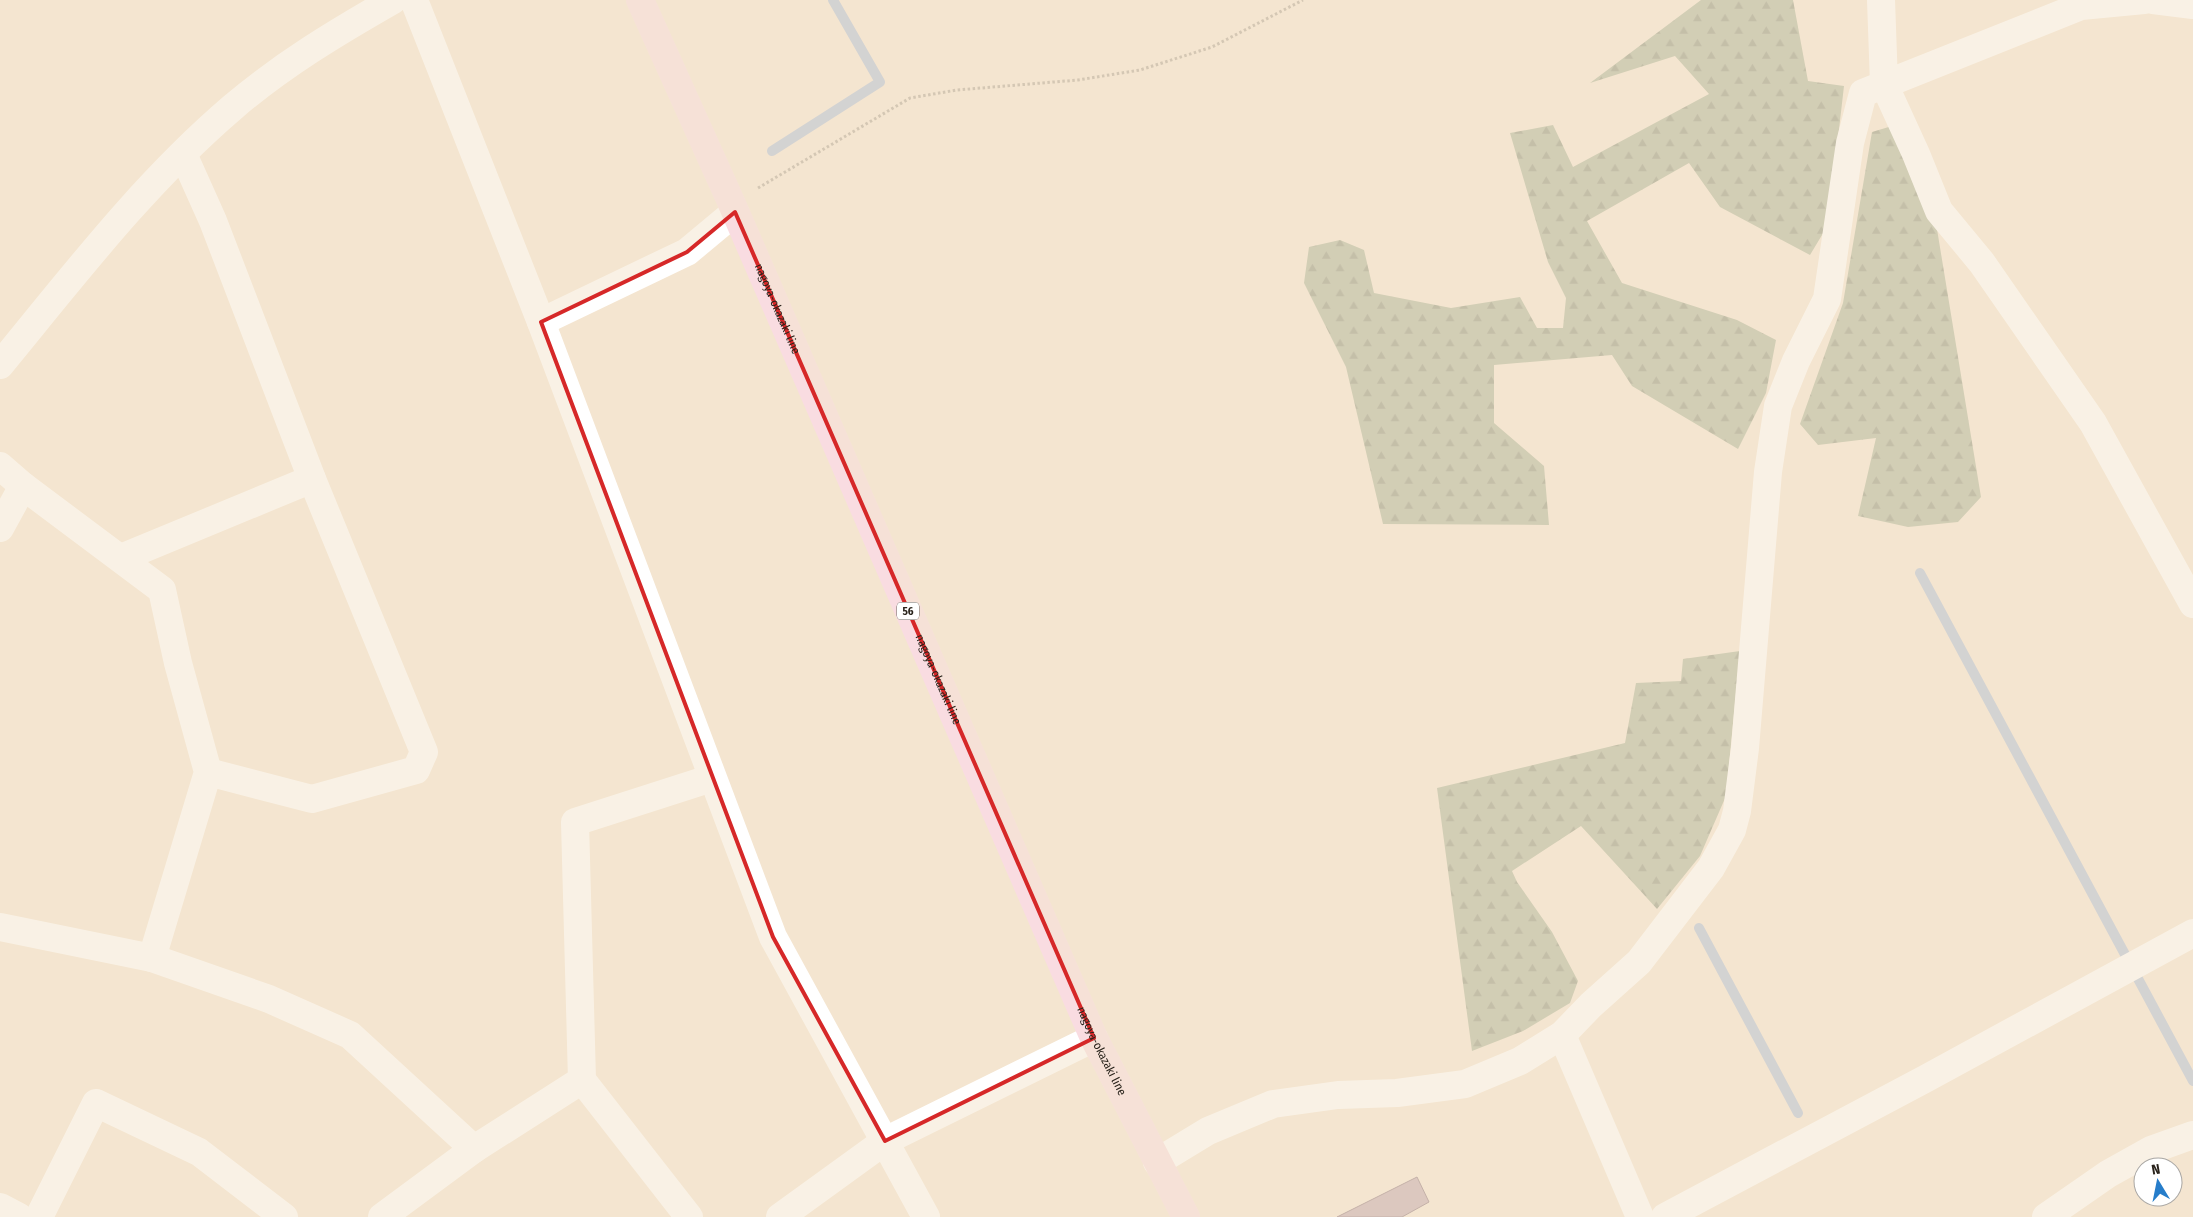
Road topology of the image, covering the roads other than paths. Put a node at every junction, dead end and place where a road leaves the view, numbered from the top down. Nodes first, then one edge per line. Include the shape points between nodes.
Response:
1 (393, 0) edge
2 (414, 0) edge
3 (640, 0) edge
4 (1880, 0) edge
5 (2144, 0) edge
6 (2153, 0) edge
7 (2193, 5) edge
8 (1884, 84) junction
9 (183, 154) junction
10 (734, 208) junction
11 (541, 322) junction
12 (0, 365) edge
13 (0, 466) edge
14 (312, 479) junction
15 (23, 486) junction
16 (0, 528) edge
17 (121, 558) junction
18 (2193, 604) edge
19 (208, 772) junction
20 (712, 778) junction
21 (0, 927) edge
22 (2193, 933) edge
23 (152, 958) junction
24 (1562, 1035) junction
25 (1094, 1038) junction
26 (582, 1080) junction
27 (2193, 1135) edge
28 (885, 1141) junction
29 (474, 1149) junction
30 (1156, 1162) junction
31 (0, 1207) edge
32 (19, 1217) edge
33 (39, 1217) edge
34 (284, 1217) edge
35 (382, 1217) edge
36 (689, 1217) edge
37 (780, 1217) edge
38 (926, 1217) edge
39 (1186, 1217) edge
40 (1640, 1217) edge
41 (1665, 1217) edge
42 (2046, 1217) edge

1 - 9 street via 336,33 275,75
2 - 11 street
3 - 10 main road, nagoya-okazaki line / 56
4 - 8 street
5 - 8 street via 2081,6
6 - 7 street
8 - 18 street via 1939,211 1982,263 2093,424
8 - 24 street via 1863,93 1850,143 1826,299 1778,406 1761,540 1745,748 1732,830 1711,868 1639,962
9 - 12 street via 98,244
9 - 14 street via 213,221
10 - 11 street via 687,252
10 - 25 main road, nagoya-okazaki line / 56
11 - 20 street
13 - 15 street
14 - 17 street
14 - 19 street via 424,752 416,770 312,799
15 - 16 street
15 - 17 street
17 - 19 street via 162,590
19 - 23 street
20 - 26 street via 575,822
20 - 28 street via 773,937
21 - 23 street
22 - 41 street
23 - 29 street via 269,999 350,1035
24 - 30 street via 1520,1061 1465,1084 1273,1104 1208,1131
24 - 40 street
25 - 28 street
25 - 30 main road, nagoya-okazaki line / 56
26 - 29 street
26 - 36 street
27 - 42 street via 2142,1155
28 - 37 street
28 - 38 street
29 - 35 street
30 - 39 main road, nagoya-okazaki line / 56
31 - 32 street
33 - 34 street via 96,1103 199,1152

